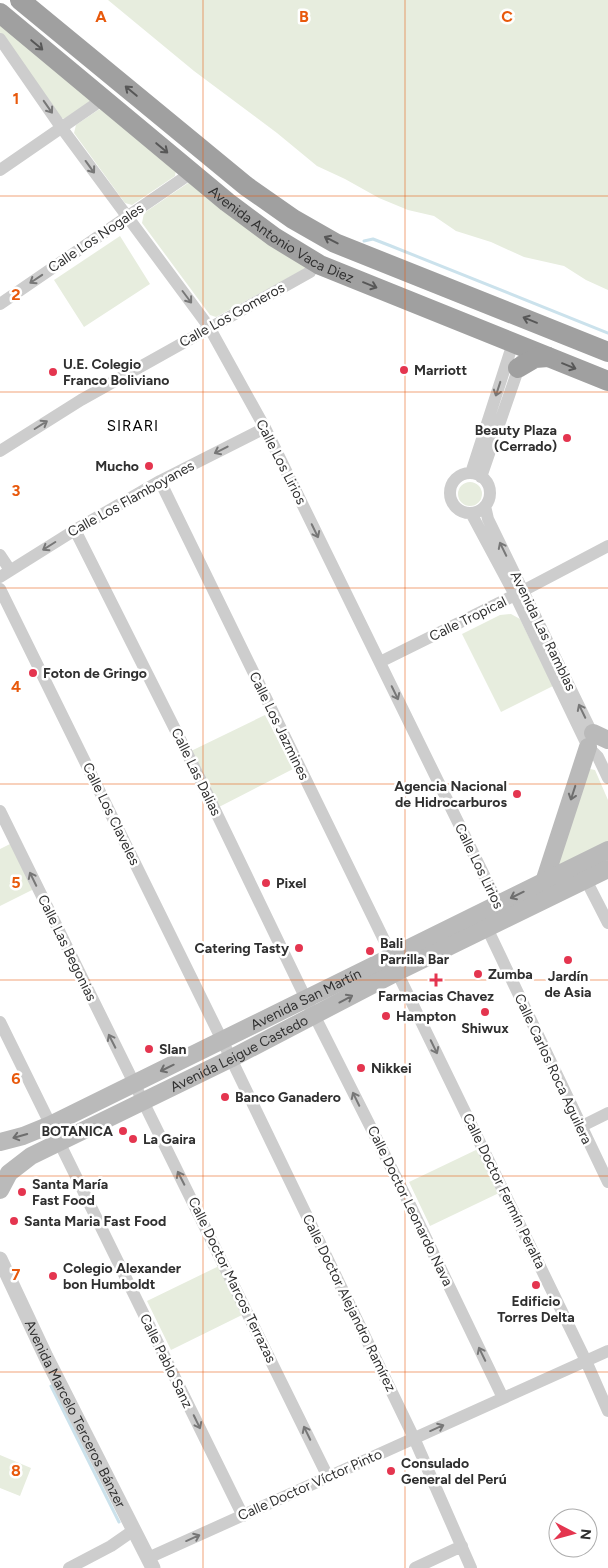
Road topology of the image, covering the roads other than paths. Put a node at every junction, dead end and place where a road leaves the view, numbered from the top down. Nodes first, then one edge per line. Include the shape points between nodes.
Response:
1 (20, 0) edge
2 (0, 13) edge
3 (0, 38) edge
4 (103, 99) junction
5 (62, 127) junction
6 (0, 170) edge
7 (192, 172) junction
8 (127, 217) junction
9 (310, 272) dead end
10 (0, 304) edge
11 (209, 328) junction
12 (519, 345) junction
13 (608, 352) edge
14 (548, 357) junction
15 (518, 368) junction
16 (608, 381) edge
17 (265, 428) junction
18 (0, 451) edge
19 (476, 475) junction
20 (160, 481) junction
21 (485, 506) junction
22 (471, 513) junction
23 (76, 530) junction
24 (608, 546) edge
25 (0, 555) edge
26 (5, 574) edge
27 (0, 589) edge
28 (520, 593) junction
29 (380, 662) junction
30 (597, 744) edge
31 (608, 778) edge
32 (0, 811) edge
33 (608, 850) edge
34 (608, 869) edge
35 (586, 880) junction
36 (544, 882) junction
37 (502, 912) junction
38 (608, 923) edge
39 (487, 928) junction
40 (394, 964) junction
41 (306, 998) junction
42 (315, 1015) junction
43 (0, 1022) edge
44 (222, 1040) junction
45 (230, 1058) junction
46 (134, 1084) junction
47 (143, 1102) junction
48 (608, 1112) edge
49 (50, 1125) junction
50 (580, 1127) junction
51 (0, 1142) edge
52 (60, 1143) junction
53 (608, 1182) edge
54 (0, 1190) edge
55 (0, 1259) edge
56 (608, 1351) edge
57 (586, 1361) junction
58 (503, 1398) junction
59 (608, 1411) edge
60 (414, 1438) junction
61 (328, 1477) junction
62 (243, 1516) junction
63 (134, 1530) junction
64 (462, 1546) junction
65 (151, 1563) edge
66 (69, 1568) edge
67 (415, 1568) edge
68 (471, 1568) edge

13 -> 1 highway, Avenida Antonio Vaca Diez via 336,243 293,219 246,186
2 -> 4 highway, Avenida Antonio Vaca Diez
3 -> 5 street, Calle Los Lirios
4 - 5 street
4 -> 7 highway, Avenida Antonio Vaca Diez
5 - 6 street
5 -> 8 street, Calle Los Lirios
7 - 8 street, Calle Los Nogales
7 -> 12 highway, Avenida Antonio Vaca Diez via 274,237 320,264
8 -> 10 street, Calle Los Nogales
8 -> 11 street, Calle Los Lirios
9 - 11 street, Calle Los Gomeros
11 - 17 street, Calle Los Lirios
18 -> 11 street, Calle Los Gomeros via 81,400
12 - 14 highway, Avenida Antonio Vaca Diez
12 - 15 street
12 -> 19 street
14 - 15 highway via 535,358
14 -> 16 highway, Avenida Antonio Vaca Diez
15 - 19 street
17 -> 20 street, Calle Los Flamboyanes
17 -> 29 street, Calle Los Lirios
19 - 21 street via 487,483 489,499
19 - 22 street via 463,474 451,485 451,501 456,508
20 - 23 street, Calle Los Flamboyanes
20 - 40 street, Calle Los Jazmines
21 - 22 street
28 -> 21 street, Avenida Las Ramblas
22 - 28 street, Avenida Las Ramblas
23 -> 26 street, Calle Los Flamboyanes
23 - 41 street, Calle Las Dalias
24 - 28 street, Calle Tropical
25 - 26 street
27 - 44 street, Calle Los Claveles
28 - 29 street, Calle Tropical
28 - 30 street, Avenida Las Ramblas
29 -> 37 street, Calle Los Lirios
30 - 31 street, Avenida Las Ramblas
30 -> 36 main road
46 -> 32 street, Calle Las Begonias
33 - 36 main road, Avenida San Martín
34 - 35 main road, Avenida San Martín
35 - 37 main road, Avenida San Martín
35 - 38 street
36 -> 37 main road, Avenida San Martín
37 - 39 main road, Avenida San Martín
37 - 40 main road, Avenida San Martín
39 - 40 main road, Avenida Leigue Castedo
39 - 50 street, Calle Carlos Roca Aguilera
40 - 41 main road, Avenida San Martín
42 -> 40 main road, Avenida Leigue Castedo
40 -> 57 street, Calle Doctor Fermín Peralta
41 - 42 street, Calle Las Dalias
41 - 44 main road, Avenida San Martín
42 - 45 main road, Avenida Leigue Castedo
58 -> 42 street, Calle Doctor Leonardo Nava
43 - 49 street, Calle Pablo Sanz
44 - 45 street, Calle Doctor Alejandro Ramírez
44 -> 46 main road, Avenida San Martín
45 - 47 main road, Avenida Leigue Castedo
45 - 60 street, Calle Doctor Alejandro Ramírez
46 - 47 street, Calle Doctor Marcos Terrazas
46 - 49 main road, Avenida San Martín
47 - 52 main road, Avenida Leigue Castedo
61 -> 47 street, Calle Doctor Marcos Terrazas
48 - 50 street
49 -> 51 main road, Avenida San Martín
49 - 52 street, Calle Pablo Sanz
50 - 53 street, Calle Carlos Roca Aguilera
52 - 54 main road, Avenida Leigue Castedo via 19,1164 9,1173
52 -> 62 street, Calle Pablo Sanz
55 - 63 street, Avenida Marcelo Terceros Bánzer
56 - 57 street, Calle Doctor Víctor Pinto
57 - 58 street, Calle Doctor Víctor Pinto
57 - 59 street, Calle Doctor Fermín Peralta
60 -> 58 street, Calle Doctor Víctor Pinto
60 - 61 street, Calle Doctor Víctor Pinto
60 - 64 street, Calle Doctor Alejandro Ramírez
61 - 62 street, Calle Doctor Víctor Pinto
65 -> 62 street, Calle Doctor Víctor Pinto
63 - 65 street, Avenida Marcelo Terceros Bánzer
63 - 66 street
64 - 67 street
64 - 68 street, Calle Doctor Alejandro Ramírez

